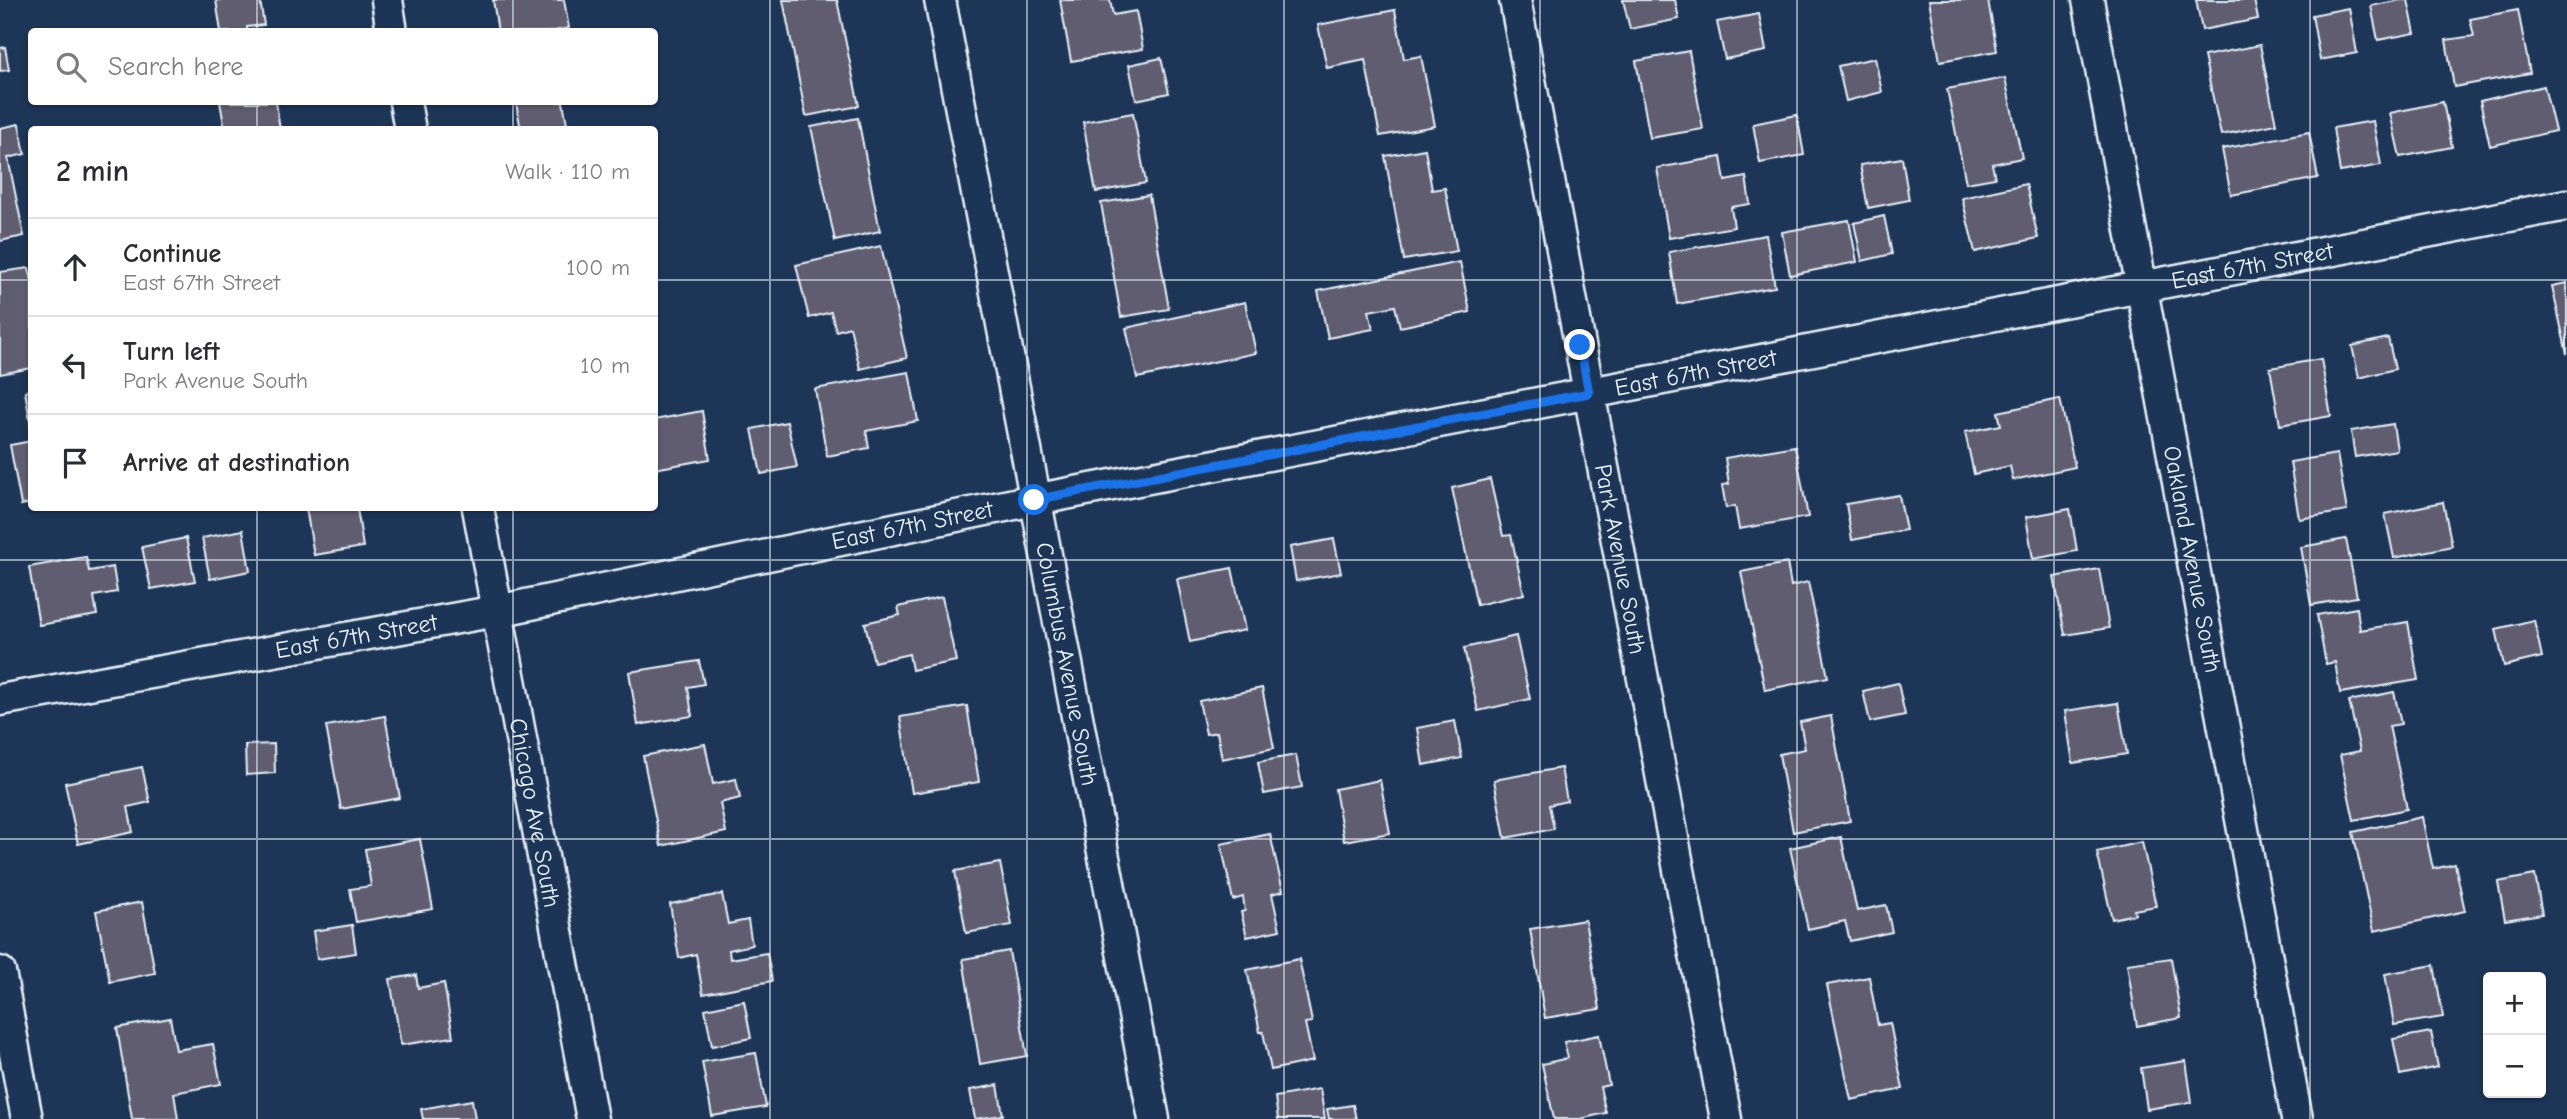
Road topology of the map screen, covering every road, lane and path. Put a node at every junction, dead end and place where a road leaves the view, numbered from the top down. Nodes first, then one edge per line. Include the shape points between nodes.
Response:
1 (387, 0) edge
2 (940, 0) edge
3 (1515, 0) edge
4 (2088, 0) edge
5 (391, 28) edge
6 (406, 105) edge
7 (409, 126) edge
8 (2567, 205) edge
9 (2141, 287) junction
10 (1589, 393) junction
11 (1034, 500) junction
12 (479, 511) edge
13 (497, 611) junction
14 (0, 700) edge
15 (0, 972) edge
16 (27, 1119) edge
17 (592, 1119) edge
18 (1154, 1119) edge
19 (1727, 1119) edge
20 (2297, 1119) edge

1 - 5 street
2 - 11 street, Columbus Avenue South
3 - 10 street, Park Avenue South
4 - 9 street, Oakland Avenue South
6 - 7 street
8 - 9 street, East 67th Street
9 - 10 street, East 67th Street
9 - 20 street, Oakland Avenue South
10 - 11 street, East 67th Street
10 - 19 street, Park Avenue South
11 - 13 street, East 67th Street
11 - 18 street, Columbus Avenue South
12 - 13 street, Chicago Ave South
13 - 14 street, East 67th Street
13 - 17 street, Chicago Ave South
15 - 16 street

